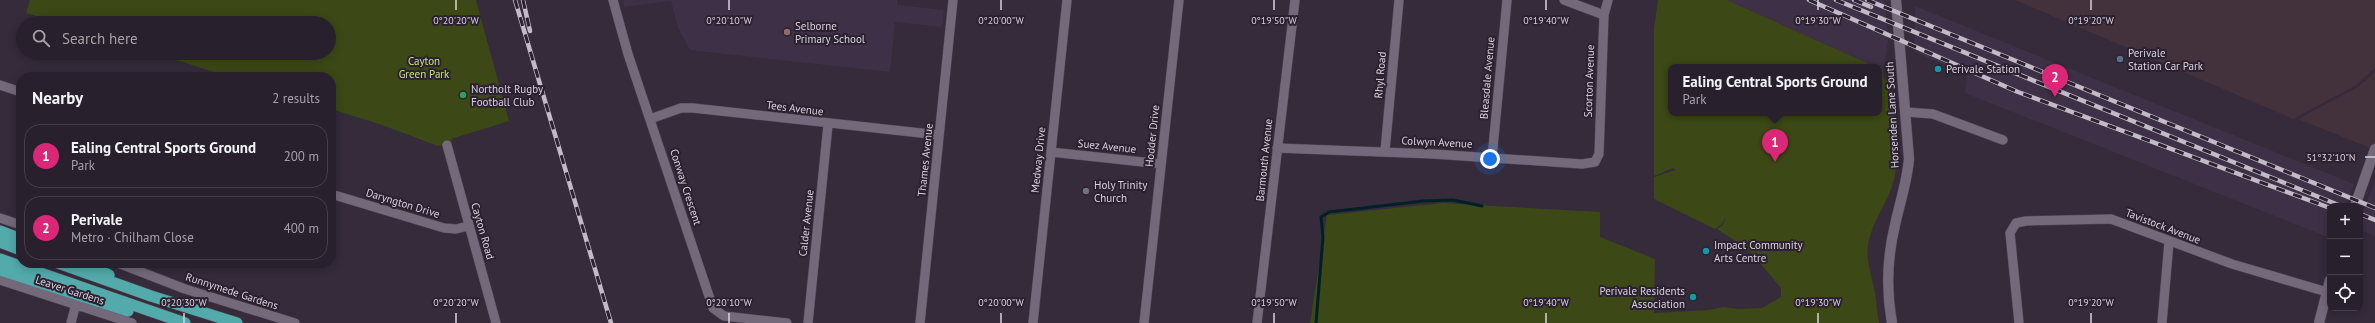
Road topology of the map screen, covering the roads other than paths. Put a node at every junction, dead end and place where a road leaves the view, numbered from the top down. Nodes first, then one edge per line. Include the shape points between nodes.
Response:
1 (613, 0) edge
2 (953, 0) edge
3 (1067, 0) edge
4 (1179, 0) edge
5 (1295, 0) edge
6 (1399, 0) edge
7 (1506, 0) edge
8 (1564, 0) edge
9 (1608, 0) edge
10 (1896, 0) edge
11 (1604, 15) junction
12 (0, 84) edge
13 (16, 90) edge
14 (1906, 112) junction
15 (650, 119) junction
16 (828, 125) junction
17 (939, 135) junction
18 (2003, 140) dead end
19 (447, 146) dead end
20 (1277, 148) junction
21 (1385, 151) junction
22 (1051, 152) junction
23 (2374, 152) edge
24 (1492, 158) junction
25 (1595, 162) joint
26 (1161, 164) junction
27 (336, 196) edge
28 (2356, 203) edge
29 (0, 218) edge
30 (16, 223) edge
31 (468, 226) junction
32 (0, 231) edge
33 (16, 237) edge
34 (0, 242) edge
35 (2169, 242) junction
36 (16, 248) edge
37 (0, 259) edge
38 (16, 265) edge
39 (26, 268) edge
40 (72, 268) edge
41 (94, 268) edge
42 (131, 268) edge
43 (0, 270) edge
44 (0, 280) edge
45 (2327, 292) joint
46 (151, 296) junction
47 (76, 304) junction
48 (174, 320) junction
49 (71, 323) edge
50 (132, 323) edge
51 (185, 323) edge
52 (237, 323) edge
53 (295, 323) edge
54 (496, 323) edge
55 (787, 323) edge
56 (808, 323) edge
57 (920, 323) edge
58 (1032, 323) edge
59 (1144, 323) edge
60 (1257, 323) edge
61 (1892, 323) edge
62 (2019, 323) edge
63 (2162, 323) edge
64 (2319, 323) edge

1 - 15 street, Conway Crescent
2 - 17 street, Thames Avenue
3 - 22 street, Medway Drive
4 - 26 street, Hodder Drive
5 - 20 street, Barmouth Avenue
6 - 21 street, Rhyl Road
7 - 24 street, Bleasdale Avenue
8 - 11 street
9 - 11 street, Scorton Avenue
10 - 14 street, Horsenden Lane South
11 - 25 street, Scorton Avenue via 1599,154
12 - 13 street
14 - 18 street via 1933,114
14 - 61 street, Horsenden Lane South via 1909,159 1907,181 1895,226 1888,272 1888,302
15 - 16 street, Tees Avenue via 681,108 692,108
15 - 55 street, Conway Crescent via 713,308 724,316
16 - 17 street, Tees Avenue
16 - 56 street, Calder Avenue
17 - 57 street, Thames Avenue
19 - 31 street, Cayton Road
20 - 21 street, Colwyn Avenue
20 - 60 street, Barmouth Avenue
21 - 24 street, Colwyn Avenue
22 - 26 street, Suez Avenue
22 - 58 street, Medway Drive
23 - 28 street
24 - 25 street, Colwyn Avenue via 1582,164
26 - 59 street, Hodder Drive
27 - 31 street, Daryngton Drive via 444,228
29 - 30 street
31 - 54 street, Cayton Road
32 - 33 highway
34 - 36 highway
35 - 45 street, Tavistock Avenue
35 - 62 street, Tavistock Avenue via 2111,219 2016,223 2012,228 2010,242
35 - 63 street
37 - 38 highway
39 - 48 highway
40 - 46 highway
41 - 46 highway
42 - 53 street, Runnymede Gardens via 185,289
43 - 48 highway via 134,313
44 - 47 street, Leaver Gardens
45 - 64 street
46 - 52 highway
47 - 49 street
47 - 50 street, Leaver Gardens
48 - 51 highway

